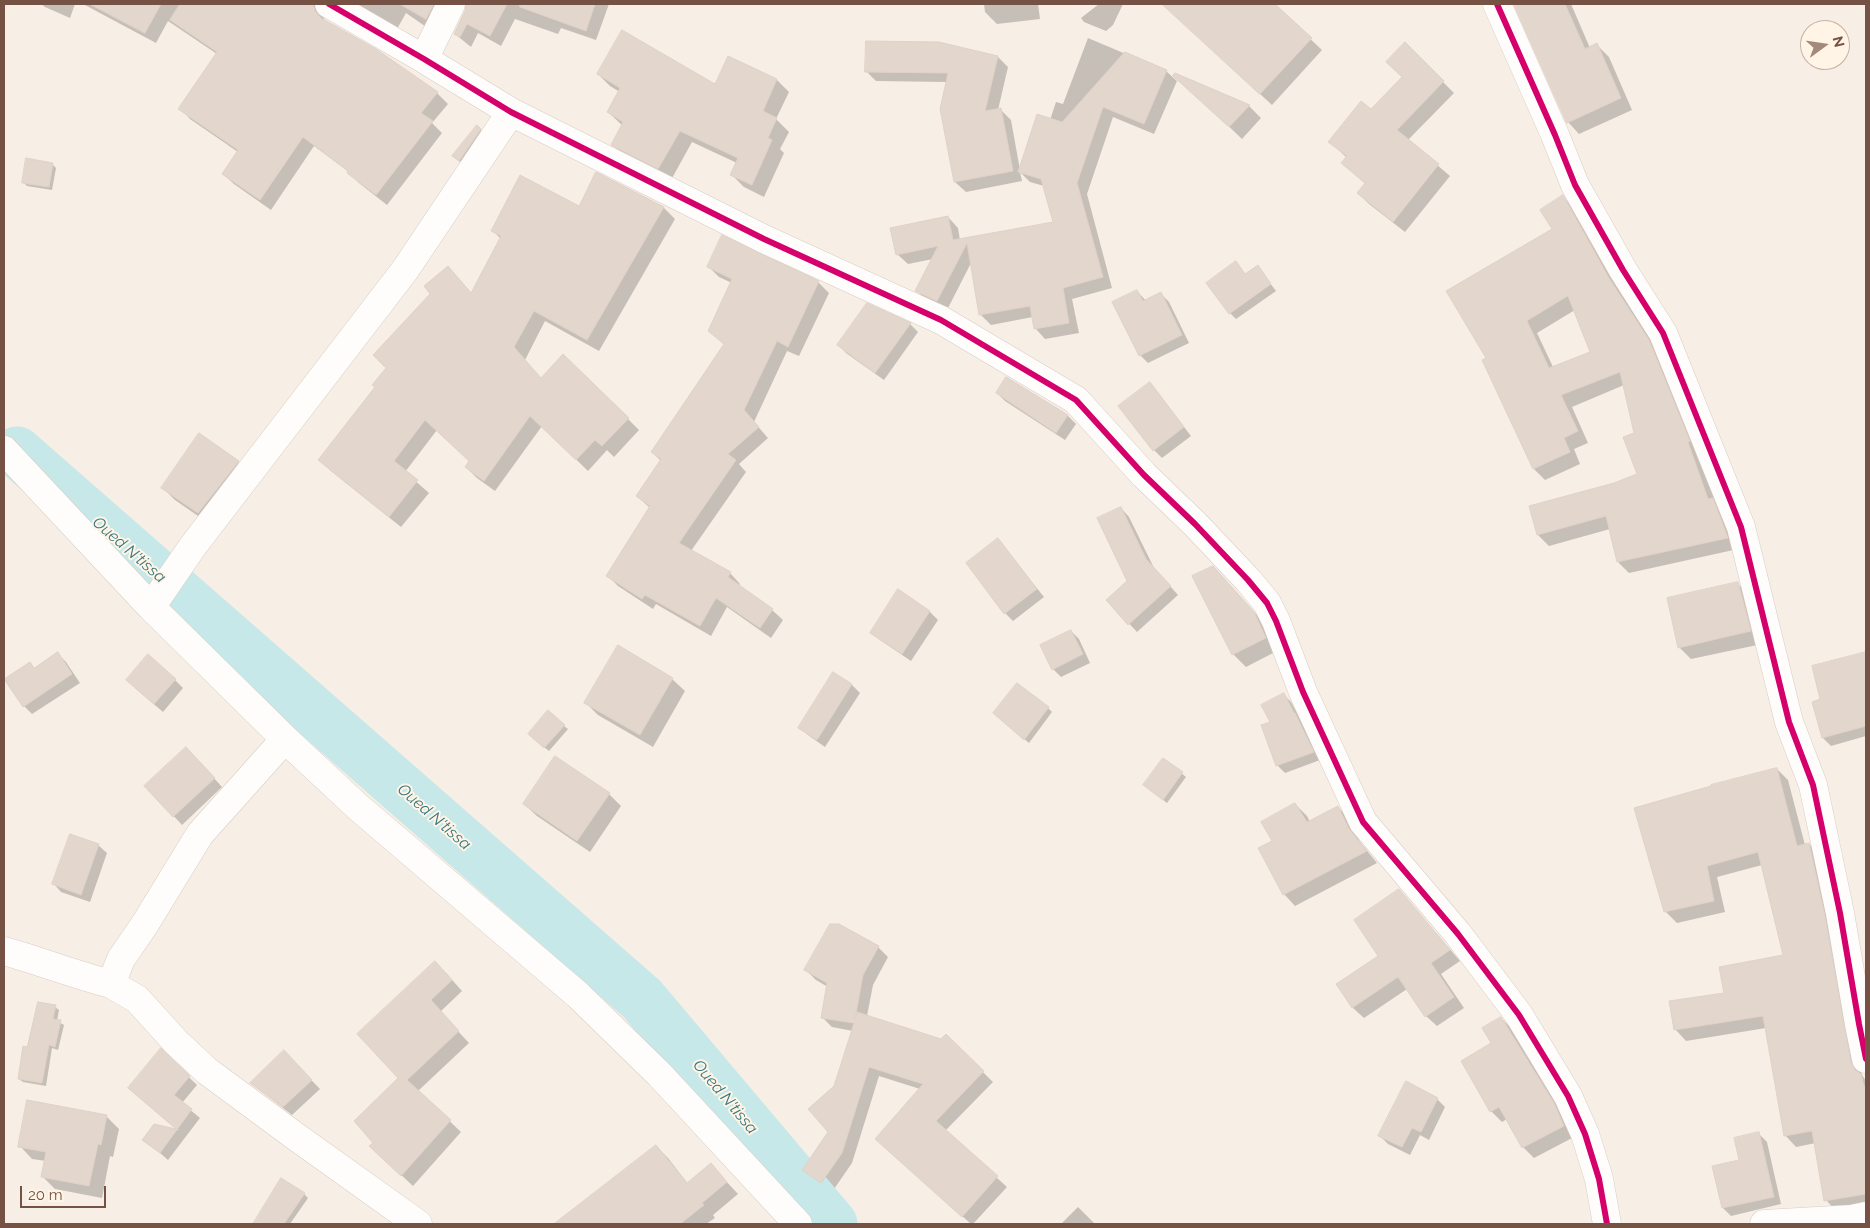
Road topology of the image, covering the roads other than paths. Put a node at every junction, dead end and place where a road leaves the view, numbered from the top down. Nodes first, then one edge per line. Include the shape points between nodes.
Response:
1 (329, 4) edge
2 (451, 4) edge
3 (1497, 4) edge
4 (424, 59) junction
5 (511, 112) junction
6 (4, 450) edge
7 (151, 607) junction
8 (285, 739) junction
9 (4, 951) edge
10 (111, 984) junction
11 (1866, 1059) edge
12 (1866, 1216) edge
13 (418, 1224) edge
14 (798, 1224) edge
15 (1607, 1224) edge
16 (1764, 1224) edge

1 - 4 street
2 - 4 street
3 - 11 street via 1575,185 1663,333 1741,527 1789,722 1813,785
4 - 5 street
5 - 7 street via 405,270 193,546
5 - 15 street via 764,239 941,320 1076,400 1267,603 1303,692 1363,822 1486,970 1519,1015 1568,1096 1585,1134 1599,1179
6 - 7 street
7 - 8 street
8 - 10 street via 200,834 121,959
8 - 14 street via 358,807 584,1002 659,1074
9 - 10 street
10 - 13 street via 137,999 208,1071
12 - 16 street

